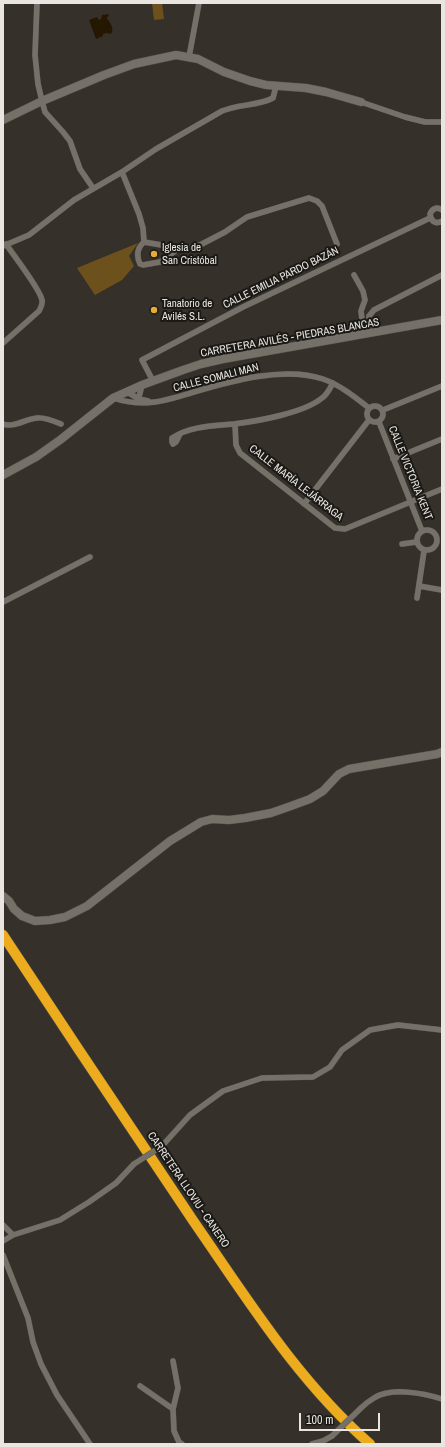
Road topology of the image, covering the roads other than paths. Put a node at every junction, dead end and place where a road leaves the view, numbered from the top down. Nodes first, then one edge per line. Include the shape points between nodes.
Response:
1 (37, 3) edge
2 (199, 3) edge
3 (189, 57) junction
4 (276, 86) junction
5 (42, 101) junction
6 (361, 102) joint
7 (3, 120) edge
8 (442, 122) edge
9 (122, 172) junction
10 (93, 188) junction
11 (442, 210) edge
12 (430, 218) junction
13 (442, 221) edge
14 (144, 242) junction
15 (337, 244) dead end
16 (5, 245) edge
17 (179, 248) junction
18 (354, 275) dead end
19 (442, 275) edge
20 (442, 320) edge
21 (367, 334) junction
22 (3, 343) edge
23 (153, 381) junction
24 (333, 383) junction
25 (142, 386) junction
26 (442, 386) edge
27 (127, 392) junction
28 (113, 398) junction
29 (136, 402) junction
30 (369, 408) junction
31 (383, 410) junction
32 (369, 420) junction
33 (379, 422) junction
34 (3, 424) edge
35 (62, 424) dead end
36 (235, 424) junction
37 (180, 434) dead end
38 (442, 439) edge
39 (393, 459) junction
40 (3, 475) edge
41 (442, 489) edge
42 (410, 501) junction
43 (304, 504) junction
44 (422, 531) junction
45 (416, 542) junction
46 (402, 544) dead end
47 (439, 544) edge
48 (424, 551) junction
49 (90, 557) dead end
50 (419, 586) junction
51 (442, 590) edge
52 (417, 598) dead end
53 (3, 602) edge
54 (442, 752) edge
55 (3, 896) edge
56 (3, 935) edge
57 (442, 1030) edge
58 (3, 1225) edge
59 (13, 1235) junction
60 (3, 1241) edge
61 (3, 1255) edge
62 (173, 1361) dead end
63 (140, 1386) dead end
64 (442, 1399) edge
65 (173, 1409) junction
66 (90, 1444) edge
67 (182, 1444) edge
68 (312, 1444) edge
69 (370, 1444) edge

1 - 5 street via 35,55
2 - 3 street
3 - 4 street via 237,77
3 - 5 street via 176,55 134,64
4 - 6 street via 319,90
4 - 9 street via 274,98 222,111
5 - 7 street
5 - 10 street via 45,112 70,142 80,169
6 - 8 street via 425,122
9 - 10 street
9 - 14 street via 139,214
10 - 16 street via 29,235
11 - 12 street via 433,210
12 - 13 street via 436,223
12 - 23 street, CALLE EMILIA PARDO BAZÁN via 243,307 142,360
14 - 17 street
14 - 17 street via 138,251 138,261 143,266 160,262
15 - 17 street via 322,206 309,198 247,217 200,245
16 - 22 street via 37,290 42,305 39,311
18 - 21 street via 366,300 361,310
19 - 21 street via 374,310 369,316
20 - 21 street, CARRETERA AVILÉS - PIEDRAS BLANCAS
21 - 23 street, CARRETERA AVILÉS - PIEDRAS BLANCAS via 201,364
23 - 25 street, CARRETERA AVILÉS - PIEDRAS BLANCAS
24 - 29 street, CALLE SOMALI MAN via 310,375 287,373 231,382 154,403
24 - 30 street, CALLE SOMALI MAN
24 - 36 street via 324,398 312,405
25 - 27 street, CARRETERA AVILÉS - PIEDRAS BLANCAS
25 - 29 street
26 - 31 street
27 - 28 street, CARRETERA AVILÉS - PIEDRAS BLANCAS
27 - 29 street
27 - 29 street
28 - 29 street, CALLE SOMALI MAN
28 - 40 street, CARRETERA AVILÉS - PIEDRAS BLANCAS via 36,457
30 - 31 street via 376,406
30 - 32 street via 366,415
31 - 33 street via 383,417
32 - 33 street
32 - 43 street
33 - 39 street, CALLE VICTORIA KENT
34 - 35 street via 8,426 37,418
36 - 37 street via 209,426
36 - 43 street, CALLE MARÍA LEJÁRRAGA via 236,445 240,453
38 - 39 street
39 - 42 street, CALLE VICTORIA KENT
41 - 42 street
42 - 43 street, CALLE MARÍA LEJÁRRAGA via 341,530
42 - 44 street, CALLE VICTORIA KENT
44 - 45 street via 418,534
44 - 47 street via 429,530 434,533
45 - 46 street
45 - 48 street
47 - 48 street
48 - 50 street
49 - 53 street
50 - 51 street
50 - 52 street
54 - 55 street via 349,769 339,774 310,800 271,813 201,822 170,841 87,906 65,917 35,921 22,916
56 - 69 highway, CARRETERA LLOVIU - CANERO via 79,1052 276,1341 323,1399
57 - 59 street, bridge via 398,1025 370,1030 342,1050 330,1067 313,1077 262,1078 223,1091 190,1115 162,1146 134,1164 116,1182 89,1202 60,1220
58 - 59 street
59 - 60 street
61 - 66 street via 28,1318 41,1364 57,1395
62 - 65 street via 178,1388
63 - 65 street
64 - 68 street, bridge via 394,1392 375,1397 332,1436
65 - 67 street via 174,1431

